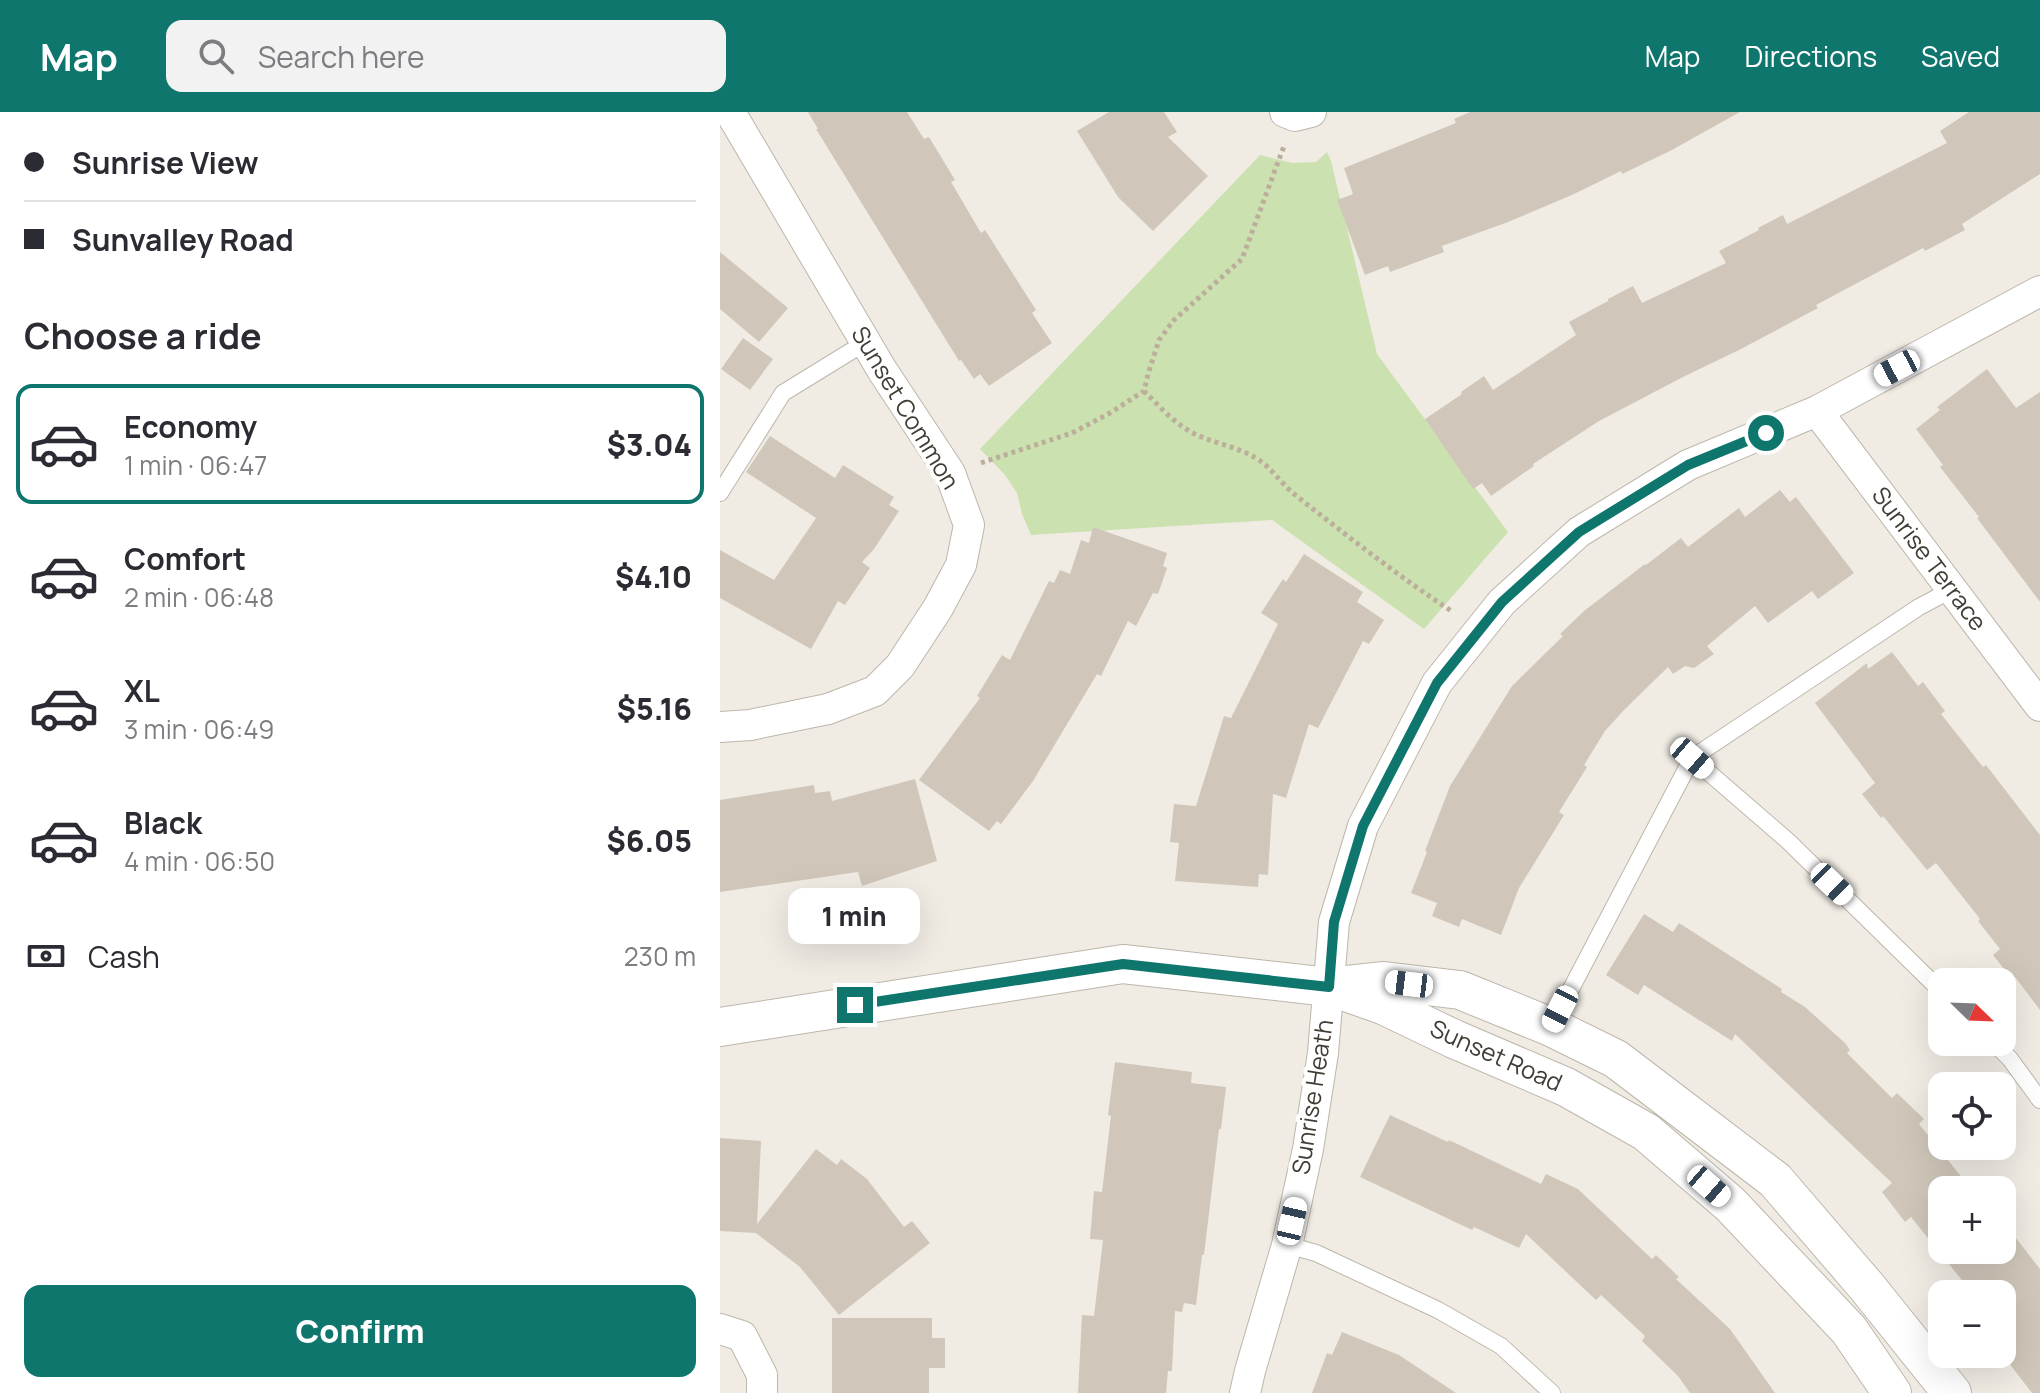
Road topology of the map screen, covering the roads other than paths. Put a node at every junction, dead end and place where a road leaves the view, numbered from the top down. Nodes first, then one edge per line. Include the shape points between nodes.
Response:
1 (730, 128) edge
2 (2036, 300) edge
3 (866, 342) junction
4 (1817, 411) junction
5 (720, 493) edge
6 (1953, 589) junction
7 (2040, 706) edge
8 (720, 727) edge
9 (1692, 758) junction
10 (1928, 978) edge
11 (1329, 987) junction
12 (720, 1027) edge
13 (1551, 1027) junction
14 (2007, 1056) edge
15 (2040, 1100) edge
16 (1287, 1245) junction
17 (720, 1329) edge
18 (762, 1393) edge
19 (1245, 1393) edge
20 (1552, 1393) edge
21 (1892, 1393) edge
22 (1952, 1393) edge

1 - 3 street, Sunset Common
2 - 4 street, Sunrise Heath
3 - 5 lane via 783,393
3 - 8 street, Sunset Common via 950,473 969,525 961,565 900,666 875,691 828,709
4 - 6 street, Sunrise Terrace
4 - 11 street, Sunrise Heath via 1688,465 1579,532 1502,602 1437,683 1363,826 1334,922
6 - 7 street, Sunrise Terrace
6 - 9 lane
9 - 10 lane via 1788,841
9 - 13 lane
11 - 12 street via 1123,964
11 - 13 street, Sunset Road via 1384,981 1460,990
11 - 16 street, Sunrise Heath via 1316,1104
11 - 21 street, Sunset Road via 1383,1005 1566,1087 1646,1132 1730,1204 1849,1330
13 - 22 street, Sunset Road via 1616,1059 1775,1180
14 - 15 lane
16 - 19 street, Sunrise Heath
16 - 20 lane via 1316,1253 1438,1310 1501,1346
17 - 18 street via 742,1336 762,1375

